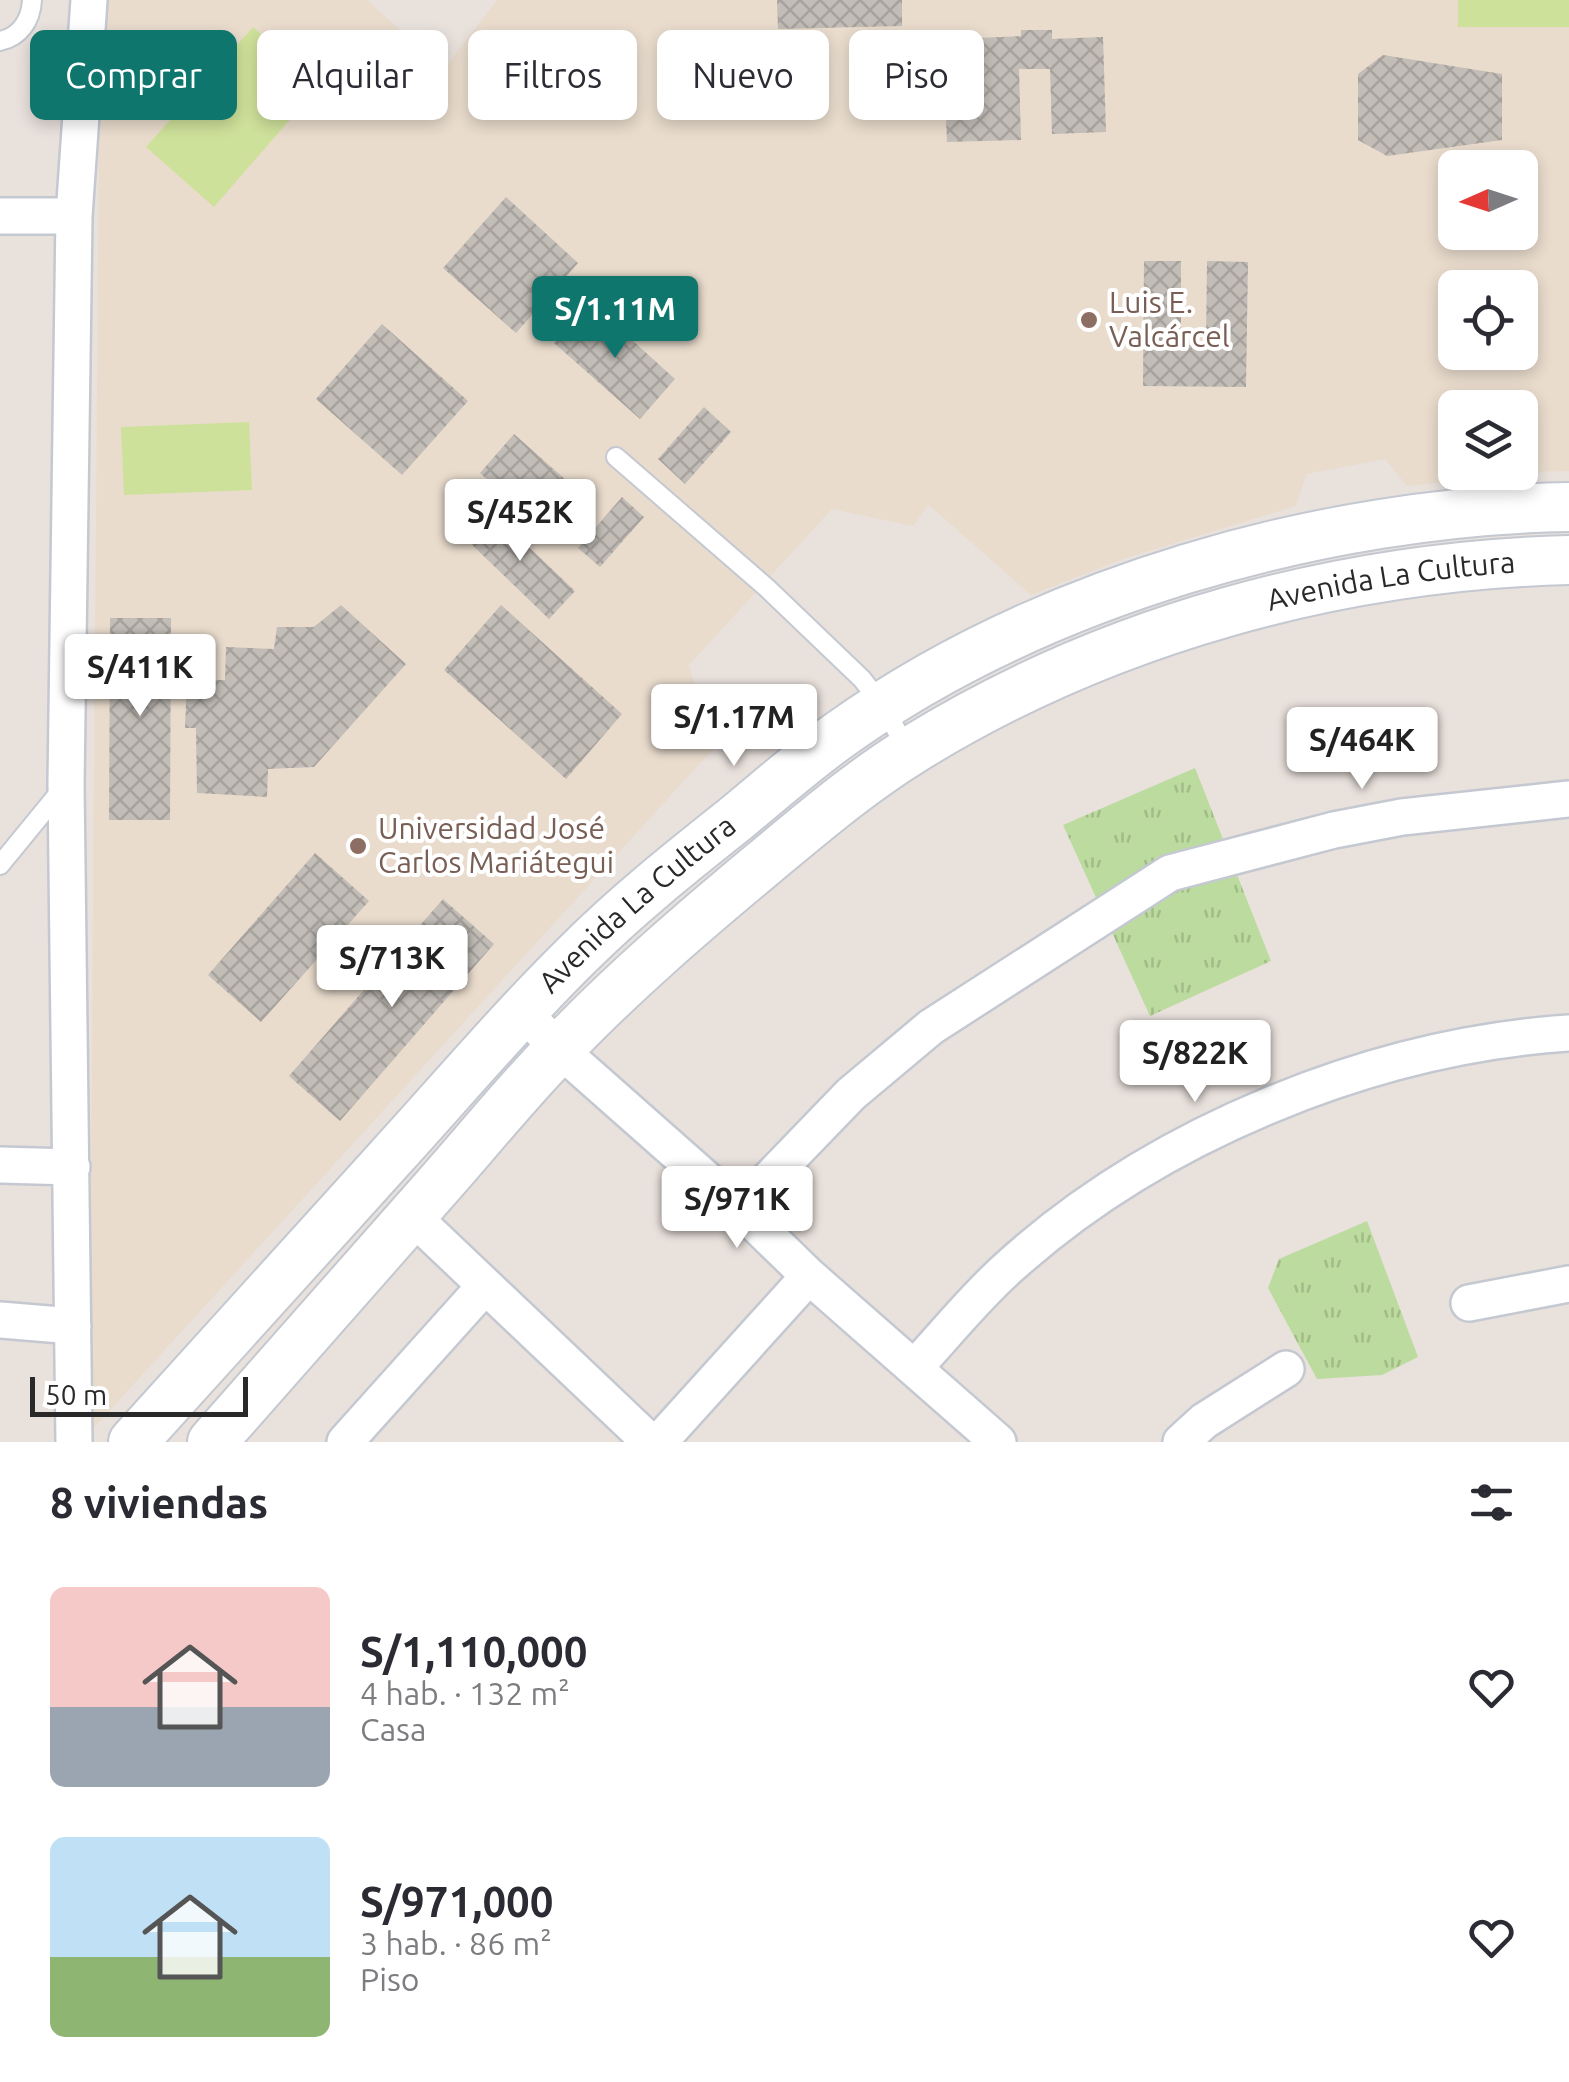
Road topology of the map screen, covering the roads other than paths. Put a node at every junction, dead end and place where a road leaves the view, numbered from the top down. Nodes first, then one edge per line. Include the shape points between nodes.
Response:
1 (32, 0) edge
2 (89, 0) edge
3 (0, 42) edge
4 (0, 216) edge
5 (74, 216) junction
6 (616, 457) dead end
7 (1569, 507) edge
8 (1374, 525) junction
9 (1569, 560) edge
10 (1378, 578) junction
11 (884, 706) junction
12 (908, 752) junction
13 (66, 784) junction
14 (1569, 799) edge
15 (0, 865) edge
16 (523, 1012) junction
17 (1569, 1033) edge
18 (559, 1048) junction
19 (0, 1165) edge
20 (72, 1167) junction
21 (740, 1208) junction
22 (412, 1216) junction
23 (809, 1276) junction
24 (1569, 1284) edge
25 (486, 1286) junction
26 (1469, 1303) dead end
27 (0, 1320) edge
28 (73, 1326) junction
29 (915, 1367) junction
30 (1286, 1368) dead end
31 (74, 1442) edge
32 (134, 1442) edge
33 (212, 1442) edge
34 (345, 1442) edge
35 (650, 1442) edge
36 (659, 1442) edge
37 (998, 1442) edge
38 (1181, 1442) edge

1 - 3 lane via 21,30
2 - 5 street
4 - 5 street
5 - 13 street
6 - 11 lane via 768,588
7 - 8 street, Avenida La Cultura via 1435,514
8 - 10 street
8 - 11 street, Avenida La Cultura via 1200,565 1082,605
9 - 10 street, Avenida La Cultura
10 - 12 street, Avenida La Cultura via 1218,616 1109,652
11 - 12 lane
11 - 16 street, Avenida La Cultura via 662,876
12 - 18 street, Avenida La Cultura via 705,912
13 - 15 lane
13 - 20 street
14 - 21 street via 1402,817 1170,873 931,1027 851,1094
16 - 18 street
16 - 32 street, Avenida La Cultura
17 - 29 street via 1468,1044 1406,1060 1342,1078 1219,1129 1104,1194 1046,1238 1008,1268
18 - 21 street
18 - 22 street, Avenida La Cultura
19 - 20 street
20 - 28 street
21 - 23 street
22 - 25 street
22 - 33 street, Avenida La Cultura
23 - 29 street
23 - 36 street
24 - 26 street
25 - 34 street
25 - 35 street
27 - 28 street
28 - 31 street
29 - 37 street
30 - 38 street

